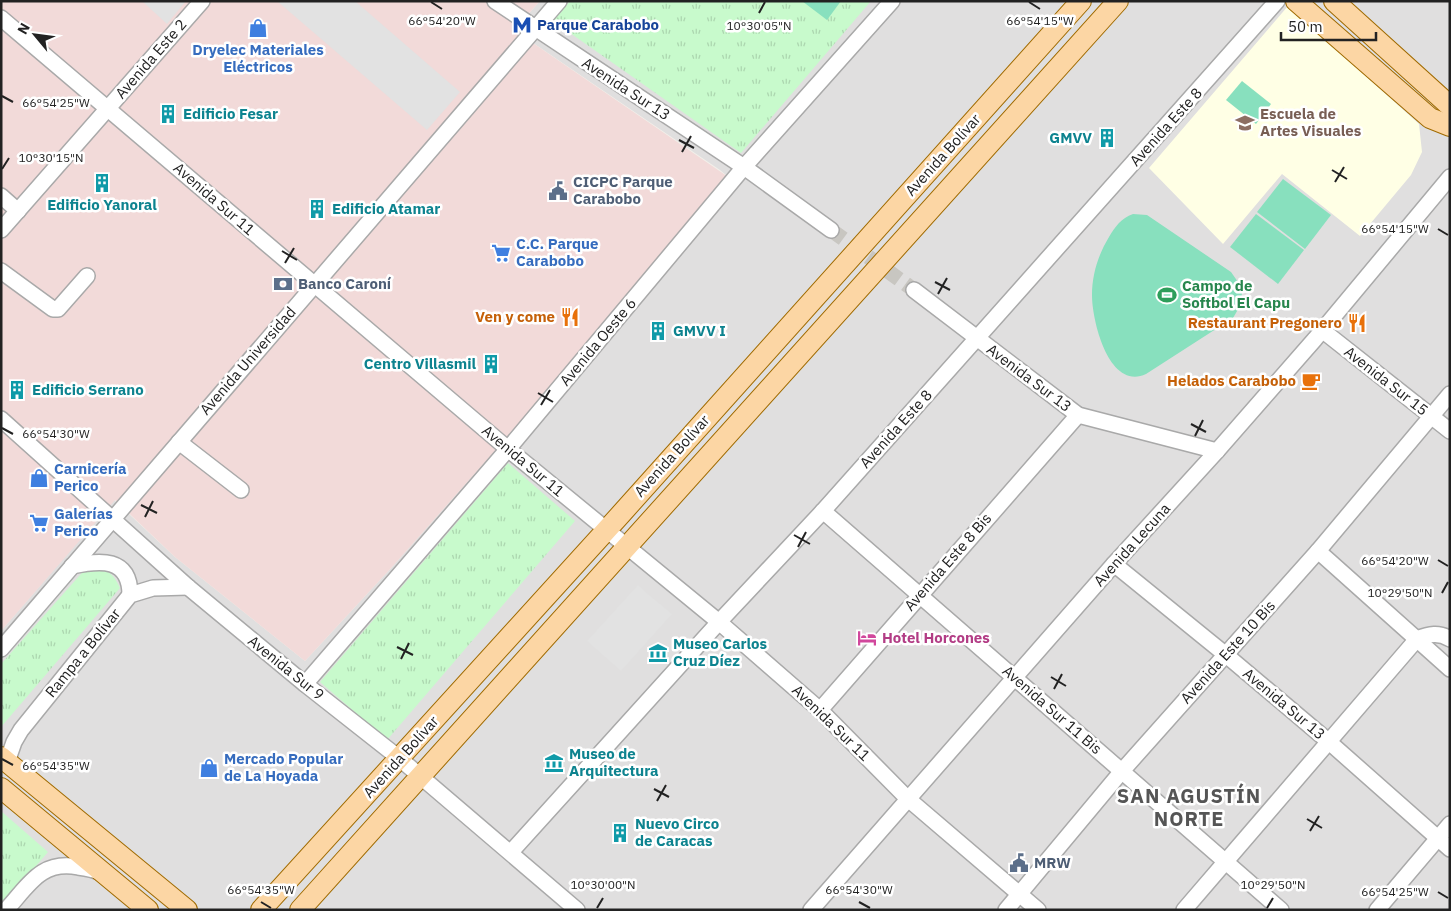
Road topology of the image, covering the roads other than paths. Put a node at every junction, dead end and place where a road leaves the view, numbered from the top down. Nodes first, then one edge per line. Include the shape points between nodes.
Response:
1 (202, 1) edge
2 (495, 1) edge
3 (559, 1) edge
4 (892, 1) edge
5 (1081, 1) edge
6 (1118, 1) edge
7 (1277, 1) edge
8 (1296, 1) edge
9 (1334, 1) edge
10 (1, 18) edge
11 (535, 29) junction
12 (1450, 106) edge
13 (107, 108) junction
14 (1450, 112) edge
15 (1430, 118) junction
16 (1450, 126) edge
17 (744, 167) junction
18 (1450, 178) edge
19 (1, 196) edge
20 (18, 210) junction
21 (1, 230) edge
22 (830, 230) tunnel mouth
23 (1, 271) edge
24 (87, 276) dead end
25 (314, 285) junction
26 (914, 290) tunnel mouth
27 (1322, 330) junction
28 (978, 338) junction
29 (1450, 394) edge
30 (1078, 415) junction
31 (1431, 416) junction
32 (1, 419) edge
33 (1450, 431) edge
34 (179, 442) junction
35 (508, 449) junction
36 (1217, 451) junction
37 (241, 490) dead end
38 (823, 510) junction
39 (112, 519) junction
40 (606, 530) junction
41 (627, 547) junction
42 (1318, 551) junction
43 (1114, 564) junction
44 (72, 566) junction
45 (188, 587) junction
46 (130, 595) junction
47 (919, 595) junction
48 (719, 622) junction
49 (1417, 639) junction
50 (1450, 639) edge
51 (1, 649) edge
52 (1226, 654) junction
53 (1450, 669) edge
54 (1014, 677) junction
55 (305, 684) junction
56 (820, 710) junction
57 (1328, 741) junction
58 (399, 758) junction
59 (4, 760) edge
60 (1122, 771) junction
61 (421, 776) junction
62 (1, 788) edge
63 (908, 798) junction
64 (1450, 824) edge
65 (1437, 838) junction
66 (1450, 849) edge
67 (511, 852) junction
68 (1225, 861) junction
69 (107, 876) junction
70 (1019, 894) junction
71 (812, 909) edge
72 (6, 910) edge
73 (148, 910) edge
74 (187, 910) edge
75 (261, 910) edge
76 (300, 910) edge
77 (577, 910) edge
78 (1006, 910) edge
79 (1038, 910) edge
80 (1184, 910) edge
81 (1282, 910) edge
82 (1377, 910) edge

1 - 13 street, Avenida Este 2
2 - 11 street, Avenida Sur 13
3 - 11 street, Avenida Universidad
4 - 17 street, Avenida Oeste 6
5 - 40 main road, Avenida Bolívar
6 - 41 main road, Avenida Bolívar
7 - 28 street, Avenida Este 8
8 - 15 main road
9 - 12 main road
10 - 13 street, Avenida Sur 11
11 - 17 street, Avenida Sur 13
11 - 25 street, Avenida Universidad
13 - 20 street, Avenida Este 2
13 - 25 street, Avenida Sur 11
14 - 15 main road
15 - 16 main road
17 - 22 street, Avenida Sur 13
17 - 35 street, Avenida Oeste 6
18 - 27 street, Avenida Lecuna
19 - 20 street
20 - 21 street, Avenida Este 2
23 - 24 street via 58,309
25 - 34 street, Avenida Universidad
25 - 35 street, Avenida Sur 11
26 - 28 street, Avenida Sur 13
27 - 31 street, Avenida Sur 15
27 - 36 street, Avenida Lecuna
28 - 30 street, Avenida Sur 13
28 - 38 street, Avenida Este 8
29 - 31 street, Avenida Este 10 Bis
30 - 36 street, Avenida Sur 13
30 - 47 street, Avenida Este 8 Bis
31 - 33 street, Avenida Sur 15
31 - 42 street, Avenida Este 10 Bis
32 - 39 street, Avenida Sur 9
34 - 37 street
34 - 39 street, Avenida Universidad
35 - 40 street, Avenida Sur 11
35 - 55 street, Avenida Oeste 6
36 - 43 street, Avenida Lecuna
38 - 47 street, Avenida Sur 11 Bis
38 - 48 street, Avenida Este 8
39 - 44 street, Avenida Universidad
39 - 45 street, Avenida Sur 9
40 - 41 street, Avenida Sur 11
40 - 58 main road, Avenida Bolívar
41 - 48 street, Avenida Sur 11
41 - 61 main road, Avenida Bolívar
42 - 49 street
42 - 52 street, Avenida Este 10 Bis
43 - 52 street, Avenida Sur 13
43 - 54 street, Avenida Lecuna
44 - 46 street via 98,561 115,565 127,577
44 - 51 street, Avenida Universidad
45 - 46 street, Rampa a Bolívar via 153,588
45 - 55 street, Avenida Sur 9
46 - 59 street, Rampa a Bolívar via 21,730
47 - 54 street, Avenida Sur 11 Bis
47 - 56 street, Avenida Este 8 Bis
48 - 56 street, Avenida Sur 11
48 - 67 street, Avenida Este 8
49 - 50 street via 1428,634 1444,635
49 - 53 street
49 - 57 street
52 - 57 street, Avenida Sur 13
52 - 60 street, Avenida Este 10 Bis
54 - 60 street, Avenida Sur 11 Bis
54 - 63 street, Avenida Lecuna
55 - 58 street, Avenida Sur 9
56 - 63 street, Avenida Sur 11
57 - 65 street, Avenida Sur 13
57 - 68 street
58 - 61 street, Avenida Sur 9
58 - 75 main road, Avenida Bolívar
59 - 74 main road
60 - 68 street, Avenida Sur 11 Bis
60 - 70 street, Avenida Este 10 Bis
61 - 67 street, Avenida Sur 9
61 - 76 main road, Avenida Bolívar
62 - 69 main road
63 - 70 street, Avenida Sur 11
63 - 71 street, Avenida Lecuna
64 - 65 street
65 - 66 street, Avenida Sur 13
65 - 82 street
67 - 77 street, Avenida Sur 9
68 - 80 street
68 - 81 street, Avenida Sur 11 Bis
69 - 72 street via 74,866 52,867 36,877
69 - 73 main road
70 - 78 street, Avenida Este 10 Bis
70 - 79 street, Avenida Sur 11

